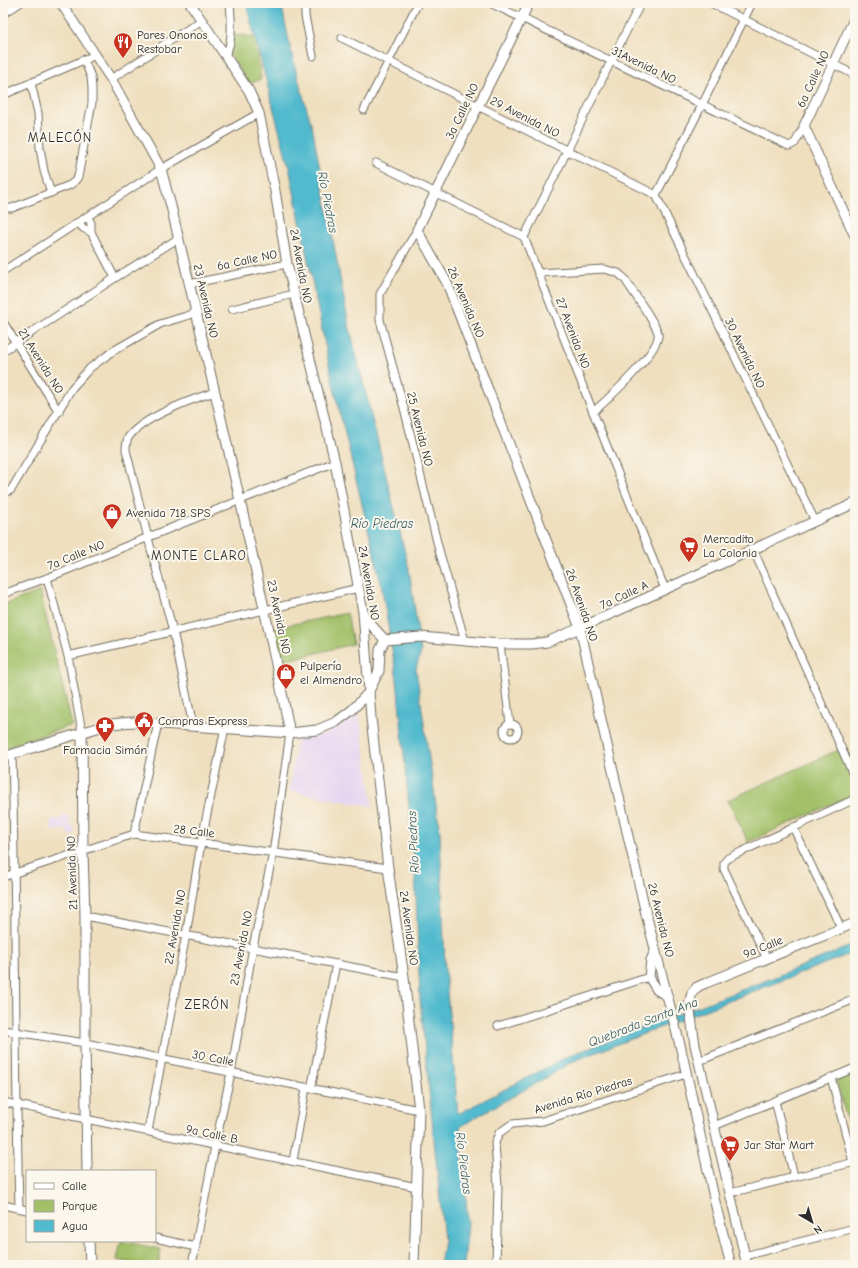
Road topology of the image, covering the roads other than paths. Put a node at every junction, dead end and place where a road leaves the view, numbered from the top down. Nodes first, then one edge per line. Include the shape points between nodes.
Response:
1 (20, 3) edge
2 (61, 3) edge
3 (190, 3) edge
4 (230, 3) edge
5 (305, 3) edge
6 (418, 3) edge
7 (490, 3) edge
8 (529, 3) edge
9 (641, 3) edge
10 (711, 3) edge
11 (752, 3) edge
12 (3, 14) edge
13 (522, 18) junction
14 (855, 18) edge
15 (202, 20) junction
16 (744, 20) junction
17 (342, 38) dead end
18 (224, 54) junction
19 (95, 55) junction
20 (313, 56) dead end
21 (84, 60) junction
22 (388, 61) junction
23 (610, 61) junction
24 (833, 64) junction
25 (855, 75) edge
26 (111, 79) junction
27 (32, 83) junction
28 (3, 95) edge
29 (702, 105) junction
30 (478, 106) junction
31 (364, 110) dead end
32 (259, 113) junction
33 (804, 126) junction
34 (789, 146) joint
35 (568, 151) junction
36 (376, 163) dead end
37 (161, 169) junction
38 (51, 192) junction
39 (435, 192) junction
40 (656, 195) junction
41 (3, 208) edge
42 (87, 216) junction
43 (78, 222) junction
44 (417, 230) junction
45 (90, 232) junction
46 (855, 236) edge
47 (524, 237) junction
48 (179, 238) junction
49 (286, 264) junction
50 (3, 271) edge
51 (538, 273) junction
52 (115, 278) junction
53 (189, 284) junction
54 (294, 294) junction
55 (232, 309) dead end
56 (196, 313) junction
57 (3, 322) edge
58 (16, 343) junction
59 (3, 351) edge
60 (215, 392) junction
61 (58, 412) junction
62 (593, 412) junction
63 (335, 462) junction
64 (3, 493) edge
65 (240, 501) junction
66 (855, 503) edge
67 (815, 521) junction
68 (148, 538) junction
69 (753, 549) junction
70 (47, 578) junction
71 (359, 588) junction
72 (665, 590) junction
73 (3, 594) edge
74 (266, 610) junction
75 (363, 612) junction
76 (580, 628) junction
77 (174, 631) junction
78 (387, 640) junction
79 (465, 641) junction
80 (500, 644) junction
81 (68, 656) junction
82 (368, 693) junction
83 (158, 723) junction
84 (510, 724) dead end
85 (193, 726) junction
86 (225, 728) junction
87 (82, 732) junction
88 (290, 733) junction
89 (8, 756) edge
90 (855, 779) edge
91 (855, 799) edge
92 (793, 827) junction
93 (134, 834) junction
94 (201, 843) junction
95 (83, 851) junction
96 (273, 853) junction
97 (388, 868) junction
98 (15, 873) junction
99 (3, 877) edge
100 (85, 916) junction
101 (855, 923) edge
102 (841, 928) junction
103 (186, 935) junction
104 (252, 947) junction
105 (655, 951) junction
106 (767, 959) junction
107 (336, 964) junction
108 (404, 977) junction
109 (649, 978) junction
110 (667, 996) junction
111 (855, 999) edge
112 (498, 1026) dead end
113 (3, 1030) edge
114 (16, 1032) junction
115 (85, 1043) junction
116 (162, 1060) junction
117 (699, 1061) junction
118 (855, 1068) edge
119 (231, 1073) junction
120 (686, 1074) junction
121 (831, 1077) junction
122 (308, 1089) junction
123 (775, 1101) junction
124 (3, 1102) edge
125 (16, 1105) junction
126 (418, 1110) junction
127 (86, 1120) junction
128 (714, 1126) junction
129 (148, 1131) junction
130 (215, 1146) junction
131 (292, 1161) junction
132 (854, 1162) edge
133 (87, 1170) edge
134 (794, 1176) junction
135 (417, 1187) junction
136 (730, 1193) junction
137 (3, 1205) edge
138 (19, 1208) junction
139 (26, 1210) edge
140 (734, 1210) junction
141 (717, 1211) junction
142 (855, 1228) edge
143 (156, 1238) edge
144 (89, 1242) edge
145 (196, 1247) junction
146 (746, 1260) edge
147 (90, 1265) edge
148 (192, 1265) edge
149 (414, 1265) edge
150 (496, 1265) edge
151 (731, 1265) edge

1 - 12 street
2 - 19 street, 23 Avenida NO
3 - 15 street, 24 Avenida NO
4 - 18 street via 232,20 229,48
5 - 20 street
6 - 22 street
7 - 13 street, 31Avenida NO
8 - 13 street, 3a Calle NO
9 - 23 street
10 - 16 street
11 - 16 street
13 - 23 street, 31Avenida NO
13 - 30 street, 3a Calle NO
14 - 24 street, 6a Calle NO
15 - 18 street, 24 Avenida NO
15 - 26 street
16 - 24 street
16 - 29 street
17 - 22 street, 29 Avenida NO
18 - 32 street, 24 Avenida NO via 249,90
19 - 21 street
19 - 26 street, 23 Avenida NO
21 - 27 street
21 - 38 street via 91,77 92,103 80,171 75,182
22 - 30 street, 29 Avenida NO
22 - 31 street
23 - 29 street, 31Avenida NO
23 - 35 street
24 - 25 street
24 - 33 street, 6a Calle NO
26 - 37 street, 23 Avenida NO
27 - 28 street
27 - 38 street via 44,171
29 - 34 street, 31Avenida NO
29 - 40 street
30 - 35 street, 29 Avenida NO
30 - 39 street, 3a Calle NO
32 - 37 street
32 - 49 street, 24 Avenida NO via 275,191
33 - 34 street, 6a Calle NO via 794,143
33 - 46 street
35 - 40 street, 29 Avenida NO
35 - 47 street
36 - 39 street
37 - 42 street
37 - 48 street, 23 Avenida NO
38 - 41 street via 12,208
39 - 44 street, 3a Calle NO
39 - 47 street
40 - 67 street, 30 Avenida NO
42 - 43 street
42 - 45 street via 91,223
43 - 45 street
43 - 50 street
44 - 76 street, 26 Avenida NO via 447,283
44 - 79 street, 25 Avenida NO via 380,294 380,320
45 - 52 street
47 - 51 street, 27 Avenida NO
48 - 52 street
48 - 53 street, 23 Avenida NO
49 - 53 street, 6a Calle NO
49 - 54 street, 24 Avenida NO
51 - 62 street, 27 Avenida NO
51 - 62 street via 604,269 618,273 624,278 659,334 651,351 620,388
52 - 58 street
53 - 56 street, 23 Avenida NO
54 - 55 street
54 - 63 street, 24 Avenida NO
56 - 60 street, 23 Avenida NO
56 - 61 street via 160,324 113,351 90,368 72,388
57 - 58 street, 21 Avenida NO
58 - 59 street
58 - 61 street, 21 Avenida NO
60 - 65 street, 23 Avenida NO
60 - 68 street via 193,399 152,419 134,431 126,443
61 - 64 street via 11,490
62 - 72 street, 27 Avenida NO
63 - 65 street, 7a Calle NO
63 - 71 street, 24 Avenida NO
65 - 68 street, 7a Calle NO
65 - 74 street, 23 Avenida NO
66 - 67 street, 7a Calle A
67 - 69 street, 7a Calle A
68 - 70 street, 7a Calle NO
68 - 77 street
69 - 72 street, 7a Calle A
69 - 90 street
70 - 73 street, 7a Calle NO
70 - 81 street, 21 Avenida NO
71 - 74 street
71 - 75 street, 24 Avenida NO
72 - 76 street, 7a Calle A
74 - 77 street
74 - 88 street, 23 Avenida NO
75 - 78 street via 374,628
75 - 82 street, 24 Avenida NO
76 - 80 street, 7a Calle A via 547,642
76 - 105 street, 26 Avenida NO
77 - 81 street
77 - 85 street
78 - 79 street, 7a Calle A via 421,637
78 - 82 street via 380,650 379,671
79 - 80 street, 7a Calle A
80 - 84 street
81 - 87 street, 21 Avenida NO
82 - 88 street via 336,722 317,730
82 - 97 street, 24 Avenida NO
83 - 85 street
83 - 87 street via 110,724
83 - 93 street
85 - 86 street
86 - 88 street
86 - 94 street, 22 Avenida NO
87 - 89 street
87 - 95 street, 21 Avenida NO
88 - 96 street, 23 Avenida NO
89 - 98 street
91 - 92 street
92 - 102 street
92 - 106 street via 728,858 724,863 724,869
93 - 94 street, 28 Calle
93 - 95 street, 28 Calle
94 - 96 street, 28 Calle
94 - 103 street, 22 Avenida NO
95 - 98 street, 28 Calle
95 - 100 street, 21 Avenida NO
96 - 97 street, 28 Calle
96 - 104 street, 23 Avenida NO
97 - 108 street, 24 Avenida NO
98 - 99 street, 28 Calle
98 - 114 street
100 - 103 street
100 - 115 street, 21 Avenida NO
101 - 102 street, 9a Calle
102 - 106 street, 9a Calle
103 - 104 street
103 - 116 street, 22 Avenida NO
104 - 107 street
104 - 119 street, 23 Avenida NO
105 - 109 street
105 - 110 street, 26 Avenida NO
106 - 117 street, 9a Calle via 698,987 692,994 689,1004
107 - 108 street
107 - 122 street
108 - 126 street, 24 Avenida NO
109 - 110 street via 656,990
109 - 112 street
110 - 120 street, 26 Avenida NO
111 - 117 street
113 - 114 street, 30 Calle
114 - 115 street, 30 Calle
114 - 125 street
115 - 116 street, 30 Calle
115 - 127 street, 21 Avenida NO
116 - 119 street, 30 Calle
116 - 129 street, 22 Avenida NO
117 - 128 street
118 - 121 street
119 - 122 street, 30 Calle
119 - 130 street, 23 Avenida NO
120 - 141 street, 26 Avenida NO
120 - 150 street, Avenida Río Piedras via 543,1121 512,1124 499,1133 496,1143
121 - 123 street
121 - 132 street
122 - 126 street, 30 Calle
122 - 131 street
123 - 128 street
123 - 134 street
124 - 125 street, 9a Calle B
125 - 127 street, 9a Calle B
125 - 138 street
126 - 135 street, 24 Avenida NO
127 - 129 street, 9a Calle B
127 - 133 street, 21 Avenida NO
128 - 136 street
129 - 130 street, 9a Calle B
130 - 131 street, 9a Calle B
130 - 145 street, 23 Avenida NO
131 - 135 street, 9a Calle B
132 - 134 street
134 - 136 street
135 - 149 street, 24 Avenida NO
136 - 140 street
137 - 138 street
138 - 139 street
140 - 141 street via 724,1206
140 - 146 street
141 - 151 street, 26 Avenida NO
142 - 146 street
143 - 145 street
144 - 147 street
145 - 148 street, 23 Avenida NO

